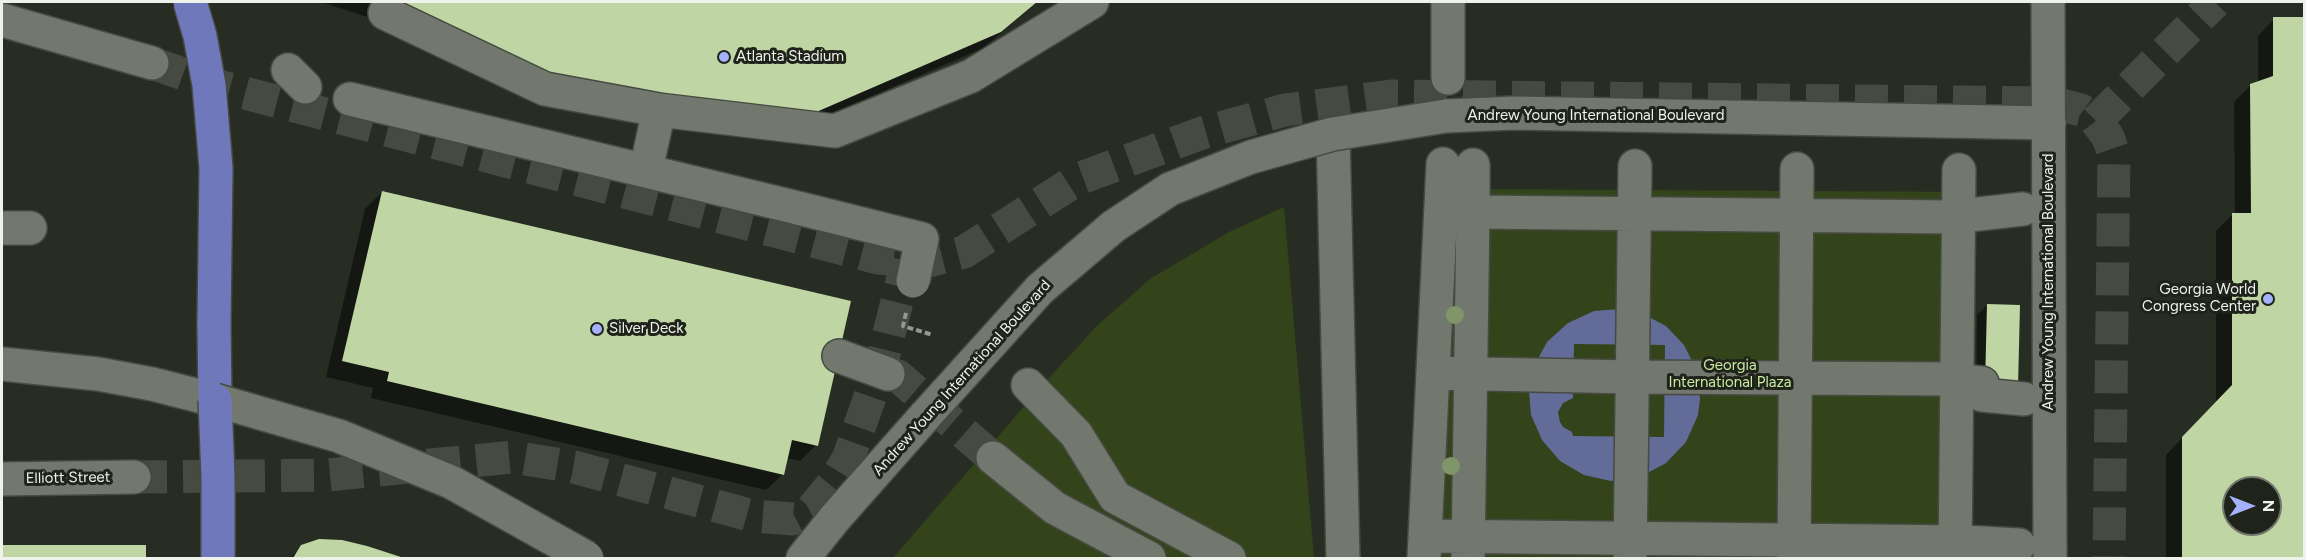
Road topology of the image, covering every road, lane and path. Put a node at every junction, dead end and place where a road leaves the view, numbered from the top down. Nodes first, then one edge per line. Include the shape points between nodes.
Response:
1 (190, 2) edge
2 (1092, 2) edge
3 (1448, 2) edge
4 (2048, 2) edge
5 (385, 14) dead end
6 (2, 20) edge
7 (152, 63) tunnel mouth
8 (1448, 78) dead end
9 (350, 99) dead end
10 (659, 110) junction
11 (2049, 123) junction
12 (1333, 134) junction
13 (1635, 166) dead end
14 (1797, 169) dead end
15 (646, 170) junction
16 (1959, 170) dead end
17 (2036, 203) junction
18 (1473, 212) junction
19 (1634, 214) junction
20 (1796, 215) junction
21 (1959, 217) junction
22 (913, 281) tunnel mouth
23 (903, 326) dead end
24 (933, 335) dead end
25 (839, 356) dead end
26 (2, 363) edge
27 (1433, 373) junction
28 (888, 374) tunnel mouth
29 (1633, 377) junction
30 (1795, 378) junction
31 (1958, 380) junction
32 (1028, 385) dead end
33 (2024, 399) dead end
34 (215, 400) junction
35 (993, 458) tunnel mouth
36 (134, 477) tunnel mouth
37 (2, 479) edge
38 (2019, 545) dead end
39 (1424, 547) edge
40 (1468, 548) edge
41 (1794, 550) edge
42 (1955, 550) edge
43 (218, 558) edge
44 (587, 558) edge
45 (803, 558) edge
46 (1149, 558) edge
47 (1229, 558) edge
48 (1343, 558) edge
49 (1630, 558) edge
50 (2050, 558) edge

1 - 34 main road, bridge via 208,85 216,168
2 - 10 street via 971,76 835,131
3 - 8 street
4 - 11 street
5 - 10 street via 545,89
6 - 7 street
9 - 15 street
10 - 15 street
11 - 12 street, Andrew Young International Boulevard, bridge via 1514,113 1446,116
11 - 17 street, Andrew Young International Boulevard
12 - 45 street, Andrew Young International Boulevard, bridge via 1251,158 1170,189 1114,226 1040,289 959,376
12 - 48 street
13 - 19 street
14 - 20 street
15 - 22 street, bridge via 922,239
16 - 21 street
17 - 21 street
17 - 50 street, Andrew Young International Boulevard
18 - 19 street
18 - 27 street via 1458,164
18 - 40 street
19 - 20 street
19 - 29 street
20 - 21 street
20 - 30 street
21 - 31 street
23 - 24 path
25 - 28 street
26 - 34 street via 98,374
27 - 29 street
27 - 39 street
29 - 30 street
29 - 49 street
30 - 31 street
30 - 41 street
31 - 33 street via 1982,383 1982,395
31 - 42 street
32 - 47 street via 1076,434 1115,497
34 - 43 main road, bridge
34 - 44 street, bridge via 339,436 451,482
35 - 46 street via 1055,508
36 - 37 street, Elliott Street
38 - 42 street
39 - 40 street
40 - 41 street
41 - 42 street

